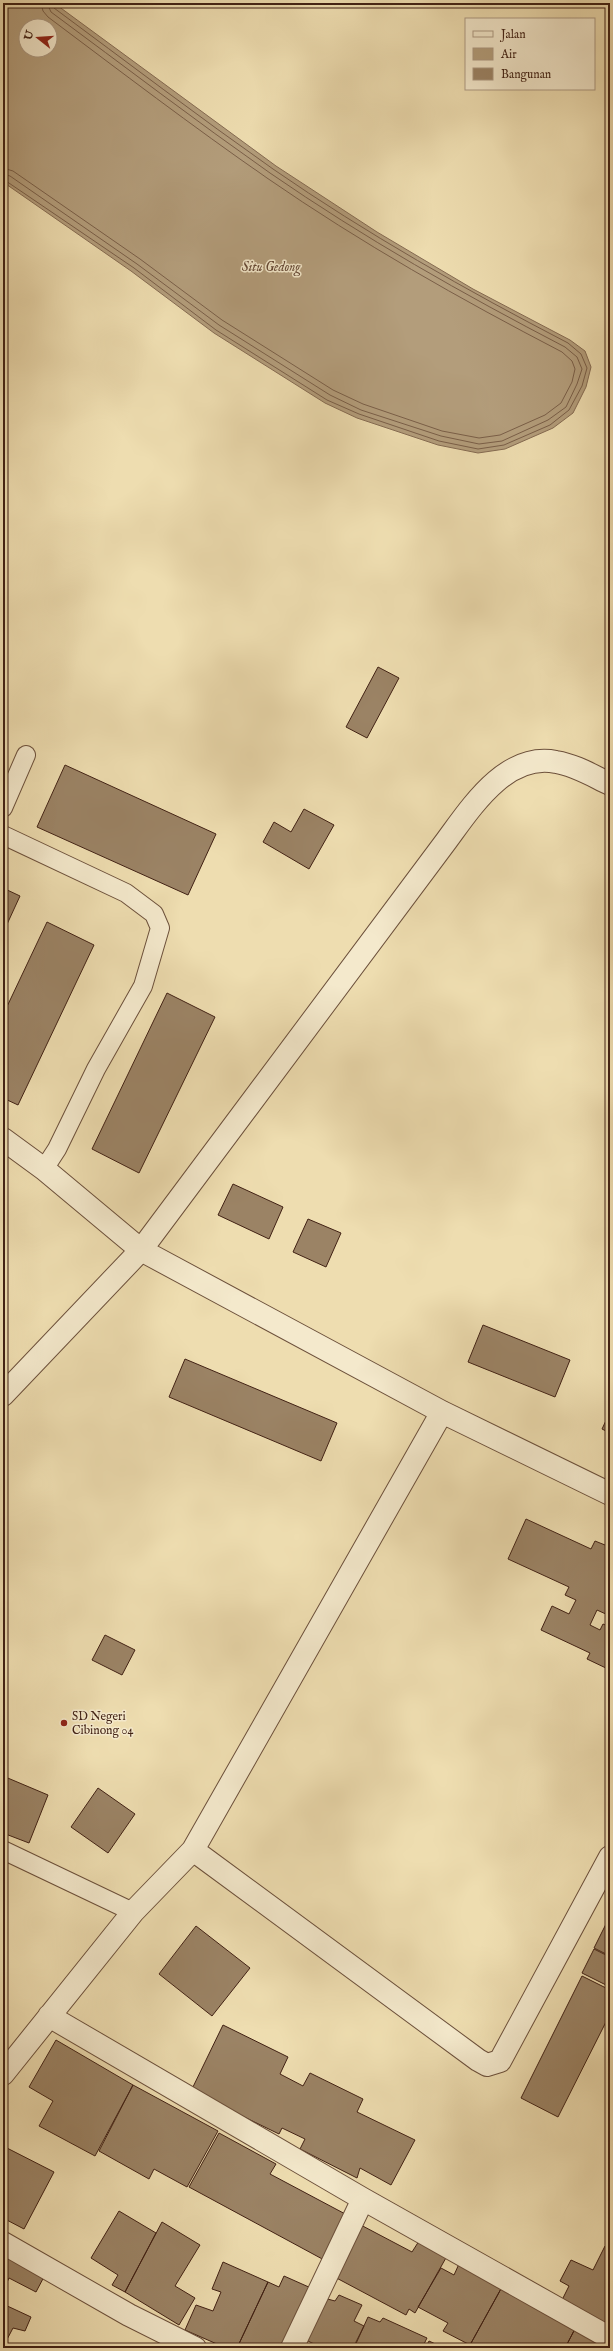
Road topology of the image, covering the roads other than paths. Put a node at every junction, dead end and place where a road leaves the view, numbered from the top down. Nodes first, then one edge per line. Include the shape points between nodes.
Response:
1 (26, 754) dead end
2 (610, 784) edge
3 (3, 808) edge
4 (3, 835) edge
5 (3, 1139) edge
6 (44, 1170) junction
7 (142, 1250) junction
8 (3, 1395) edge
9 (442, 1412) junction
10 (610, 1494) edge
11 (3, 1850) edge
12 (194, 1850) junction
13 (610, 1857) edge
14 (133, 1912) junction
15 (49, 2016) junction
16 (3, 2074) edge
17 (363, 2199) junction
18 (3, 2243) edge
19 (610, 2338) edge
20 (168, 2342) edge
21 (195, 2348) edge
22 (292, 2348) edge

1 - 3 lane
2 - 7 street via 557,762 540,760 512,769 494,784 447,840
4 - 6 lane via 126,893 154,914 160,928 143,986 96,1069
5 - 6 street
6 - 7 street
7 - 8 street
7 - 9 street
9 - 10 street
9 - 12 street
11 - 14 lane
12 - 13 street via 487,2065 500,2061
12 - 14 street
14 - 15 street
15 - 16 street
15 - 17 street
17 - 19 street
17 - 22 street
18 - 20 street via 129,2315
20 - 21 street

